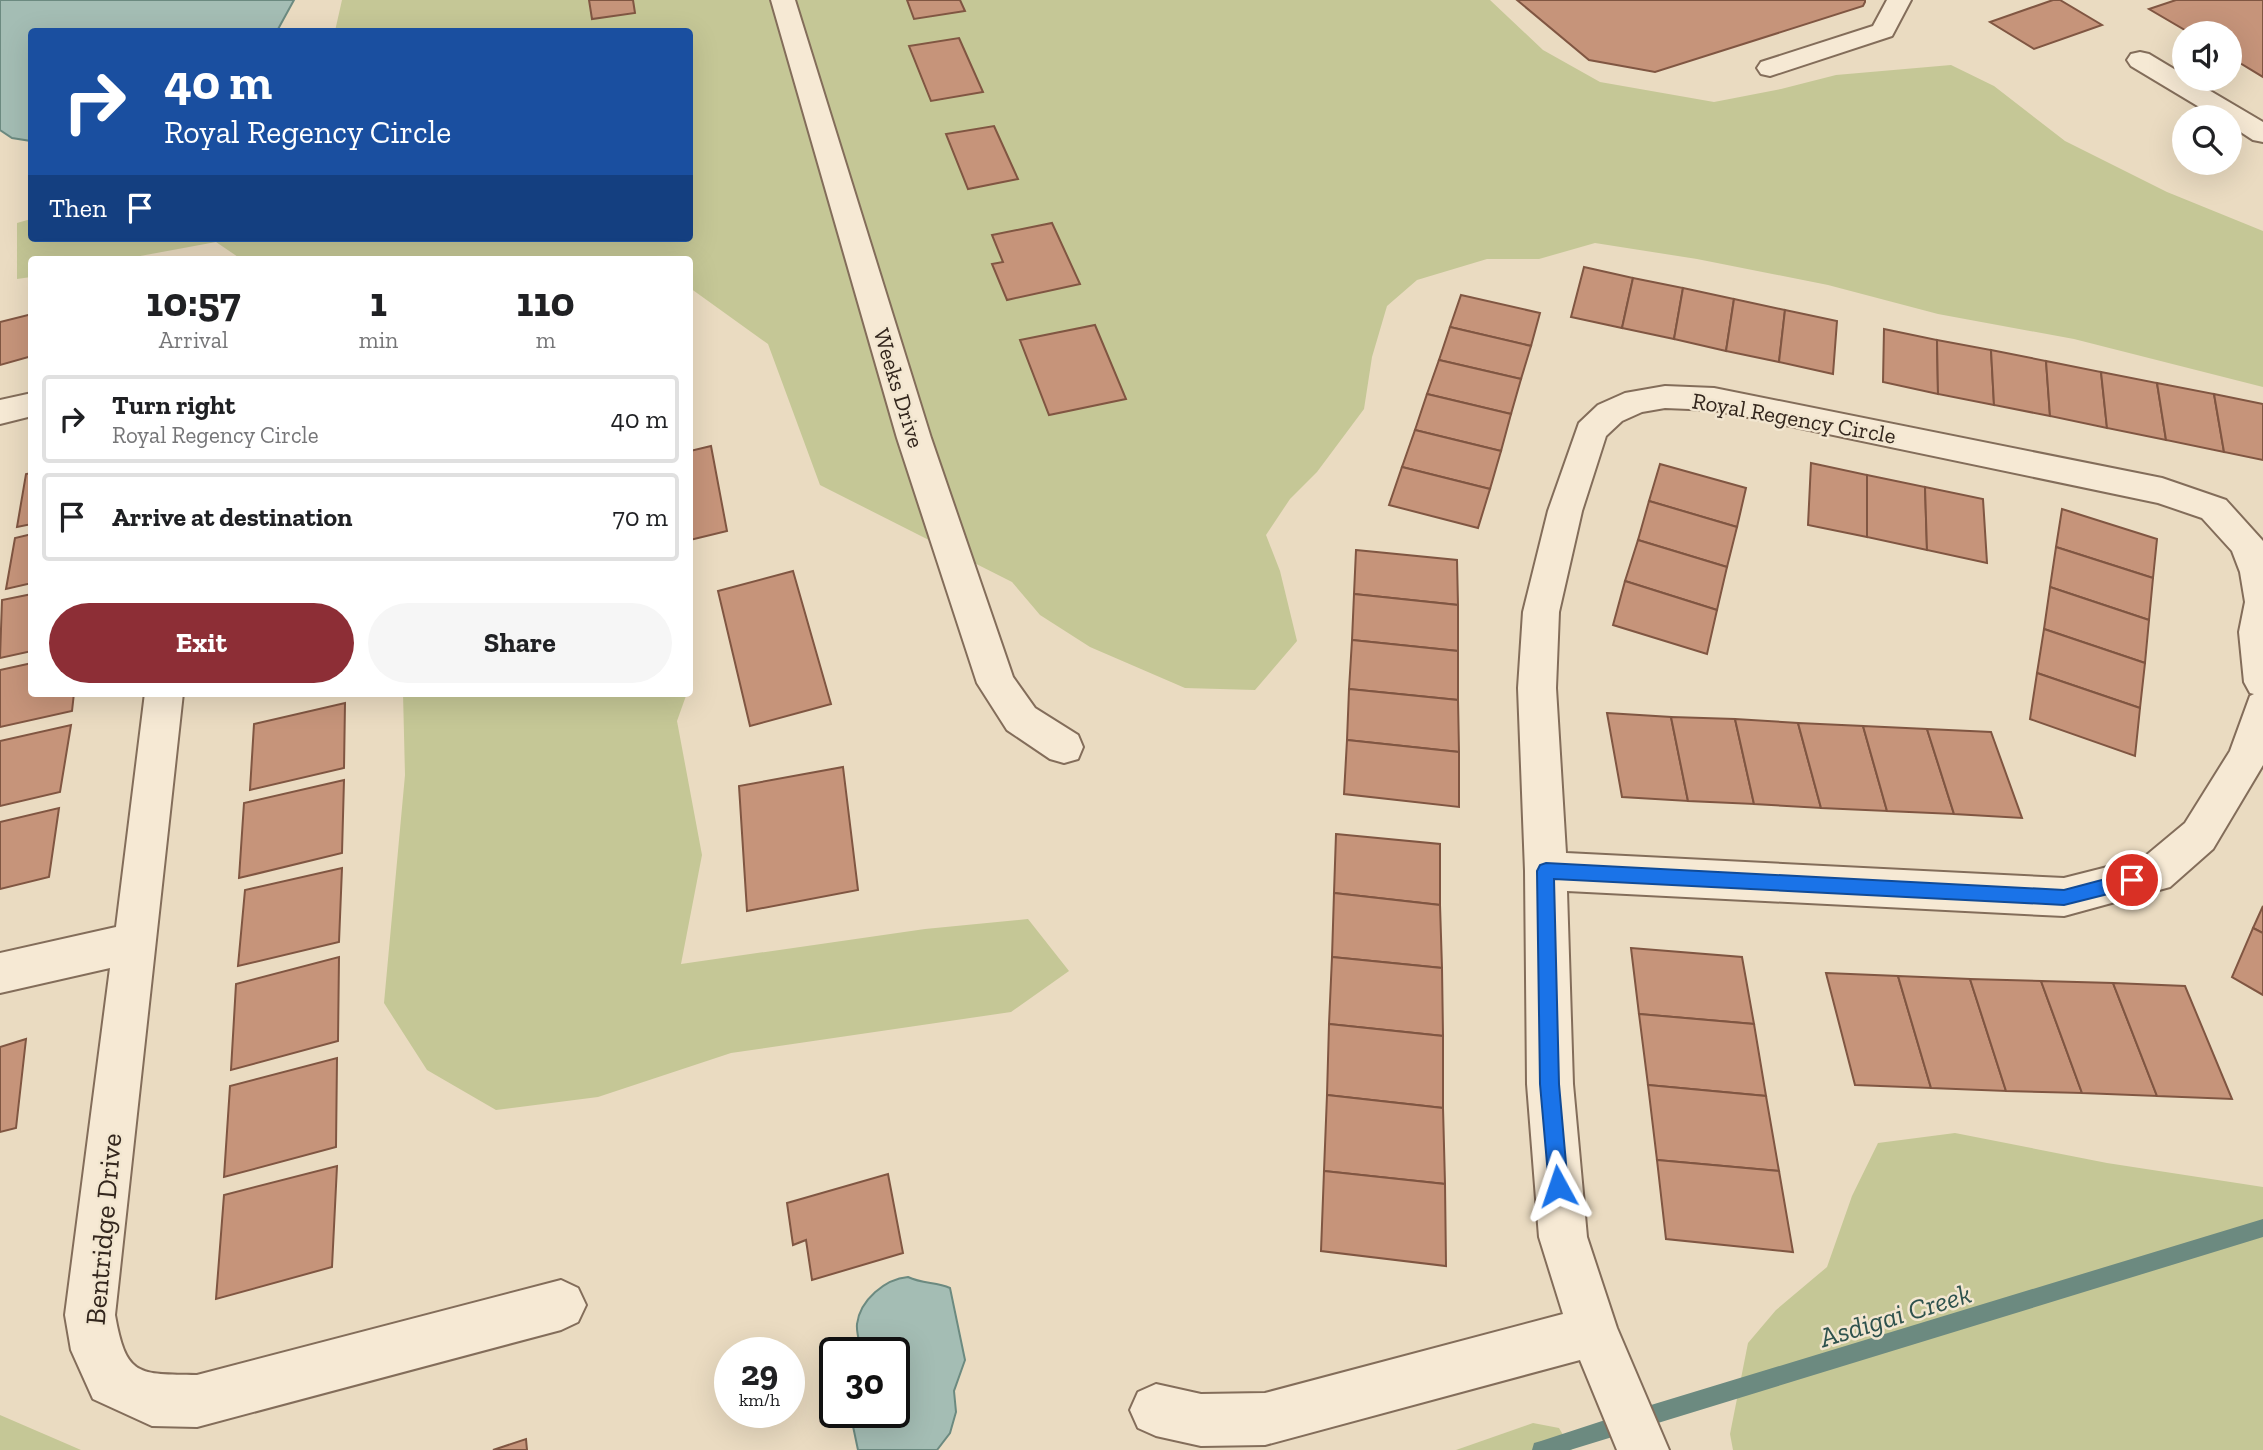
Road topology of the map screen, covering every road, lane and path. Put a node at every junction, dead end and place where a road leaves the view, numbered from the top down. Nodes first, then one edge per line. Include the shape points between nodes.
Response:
1 (783, 0) edge
2 (1899, 0) edge
3 (2140, 60) dead end
4 (1770, 68) dead end
5 (2263, 134) edge
6 (28, 405) edge
7 (0, 412) edge
8 (2263, 682) edge
9 (164, 697) edge
10 (2263, 707) edge
11 (1064, 747) dead end
12 (1546, 871) junction
13 (135, 942) junction
14 (0, 973) edge
15 (561, 1305) dead end
16 (1593, 1331) junction
17 (1156, 1410) dead end
18 (1643, 1450) edge

1 - 11 street, Weeks Drive via 911,429 996,682 1021,719
2 - 4 street via 1883,31
3 - 5 street
6 - 7 street
8 - 12 street, Royal Regency Circle via 2257,632 2263,602 2258,572 2247,544 2214,509 2162,491 1714,399 1636,401 1610,413 1591,431 1541,612 1537,688
9 - 13 street, Bentridge Drive
10 - 12 street via 2248,756 2199,836 2155,874 2064,897
12 - 16 street, Royal Regency Circle via 1550,1084 1563,1237
13 - 14 street
13 - 15 street, Bentridge Drive via 90,1315 96,1350 111,1381 152,1400 197,1401
16 - 17 street via 1265,1419 1201,1420
16 - 18 street, Royal Regency Circle

